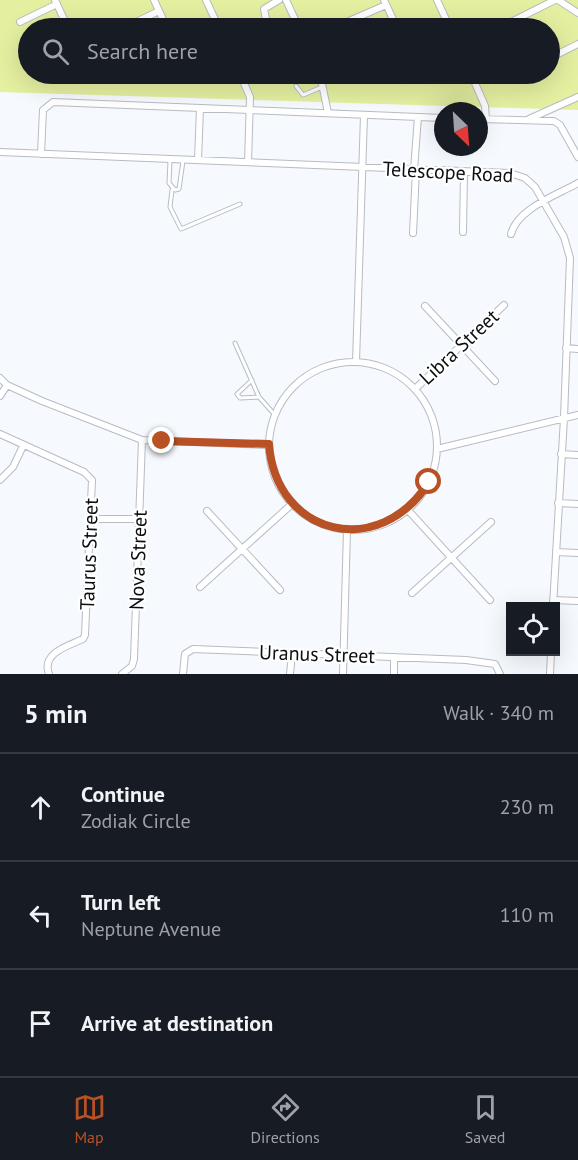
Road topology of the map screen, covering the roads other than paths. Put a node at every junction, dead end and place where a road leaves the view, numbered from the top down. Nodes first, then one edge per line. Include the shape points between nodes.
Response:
1 (154, 0) edge
2 (206, 0) edge
3 (279, 0) edge
4 (286, 0) edge
5 (437, 0) edge
6 (557, 0) edge
7 (56, 2) edge
8 (385, 2) edge
9 (159, 11) junction
10 (578, 13) edge
11 (27, 18) edge
12 (63, 18) edge
13 (144, 18) edge
14 (162, 18) edge
15 (214, 18) edge
16 (266, 18) edge
17 (294, 18) edge
18 (355, 18) edge
19 (392, 18) edge
20 (445, 18) edge
21 (519, 18) edge
22 (578, 44) edge
23 (560, 53) edge
24 (244, 84) edge
25 (475, 84) edge
26 (297, 86) dead end
27 (324, 86) joint
28 (578, 97) edge
29 (483, 102) edge
30 (200, 108) junction
31 (250, 109) junction
32 (328, 113) junction
33 (364, 115) junction
34 (418, 117) junction
35 (434, 118) edge
36 (488, 119) edge
37 (527, 120) junction
38 (0, 152) edge
39 (42, 154) junction
40 (578, 157) edge
41 (170, 159) junction
42 (183, 159) junction
43 (198, 160) junction
44 (248, 162) junction
45 (364, 168) junction
46 (415, 170) junction
47 (464, 172) junction
48 (578, 183) edge
49 (172, 190) junction
50 (544, 203) junction
51 (240, 204) dead end
52 (463, 231) dead end
53 (413, 232) dead end
54 (511, 234) dead end
55 (504, 304) dead end
56 (425, 306) dead end
57 (235, 343) dead end
58 (461, 344) junction
59 (566, 348) junction
60 (578, 349) edge
61 (356, 362) junction
62 (0, 378) edge
63 (252, 380) junction
64 (495, 381) dead end
65 (7, 385) junction
66 (415, 388) junction
67 (0, 396) edge
68 (260, 397) junction
69 (275, 415) junction
70 (578, 415) edge
71 (564, 418) junction
72 (0, 434) edge
73 (142, 440) junction
74 (269, 444) junction
75 (23, 446) junction
76 (437, 449) junction
77 (561, 454) junction
78 (578, 455) edge
79 (1, 478) edge
80 (558, 503) junction
81 (292, 504) junction
82 (578, 504) edge
83 (407, 509) junction
84 (207, 511) dead end
85 (90, 519) junction
86 (140, 519) junction
87 (491, 522) dead end
88 (348, 530) junction
89 (242, 549) junction
90 (556, 552) junction
91 (578, 553) edge
92 (451, 558) junction
93 (200, 586) dead end
94 (280, 591) dead end
95 (412, 593) dead end
96 (490, 600) dead end
97 (578, 601) edge
98 (553, 602) edge
99 (560, 602) edge
100 (292, 654) junction
101 (343, 655) junction
102 (551, 656) edge
103 (394, 657) junction
104 (49, 674) edge
105 (122, 674) edge
106 (183, 674) edge
107 (290, 674) edge
108 (343, 674) edge
109 (394, 674) edge
110 (500, 674) edge
111 (550, 674) edge

1 - 9 street
2 - 15 street
3 - 16 street via 264,9
4 - 17 street
5 - 20 street
6 - 10 street
6 - 21 street
7 - 11 street
7 - 12 street
8 - 18 street
8 - 19 street
9 - 13 street
9 - 14 street
22 - 23 street
24 - 31 street
25 - 29 street
26 - 27 lane via 303,95
27 - 32 street
28 - 37 street
30 - 31 street
30 - 39 street via 49,103 43,110
30 - 43 street
31 - 32 street
31 - 44 street
32 - 33 street
33 - 34 street
33 - 45 street
34 - 35 street
34 - 46 street
36 - 37 street
37 - 40 street via 556,122
38 - 39 street, Telescope Road
39 - 41 street, Telescope Road
41 - 42 street, Telescope Road
41 - 49 lane
42 - 43 street, Telescope Road
42 - 49 lane via 181,187
43 - 44 street, Telescope Road
44 - 45 street, Telescope Road
45 - 46 street, Telescope Road
45 - 61 street
46 - 47 street, Telescope Road
46 - 53 street
47 - 50 street, Telescope Road via 520,175 531,182
47 - 52 street
48 - 50 street
49 - 51 lane via 170,207 181,229
50 - 54 street via 516,221
50 - 59 street, Telescope Road via 569,251
55 - 58 street, Libra Street
56 - 58 street
57 - 63 lane
58 - 64 street
58 - 66 street, Libra Street
59 - 60 street
59 - 71 street, Telescope Road
61 - 66 street via 388,369
61 - 69 street via 326,367 307,376 285,397
62 - 65 street
63 - 68 lane
63 - 68 lane via 238,396
65 - 67 street
65 - 73 street
66 - 76 street via 432,416
68 - 69 lane
69 - 74 street
70 - 71 street
71 - 76 street
71 - 77 street, Telescope Road
72 - 75 street, Taurus Street
73 - 74 street
73 - 86 street, Nova Street
74 - 81 street via 275,477
75 - 79 street via 13,467
75 - 85 street, Taurus Street via 89,475
76 - 83 street via 429,482
77 - 78 street
77 - 80 street, Telescope Road
80 - 82 street
80 - 90 street, Telescope Road
81 - 88 street via 317,522
81 - 89 street
83 - 88 street via 386,523
83 - 92 street
84 - 89 street
85 - 86 street
85 - 104 street, Taurus Street via 84,637 48,658
86 - 105 street, Nova Street via 134,659
87 - 92 street
88 - 101 street
89 - 93 street
89 - 94 street
90 - 91 street
90 - 98 street, Telescope Road
92 - 95 street
92 - 96 street
97 - 99 street
100 - 101 street, Uranus Street
100 - 106 street, Uranus Street via 192,649 184,656
100 - 107 street
101 - 103 street, Uranus Street
101 - 108 street
102 - 111 street
103 - 109 street
103 - 110 street, Uranus Street via 487,663 496,666

